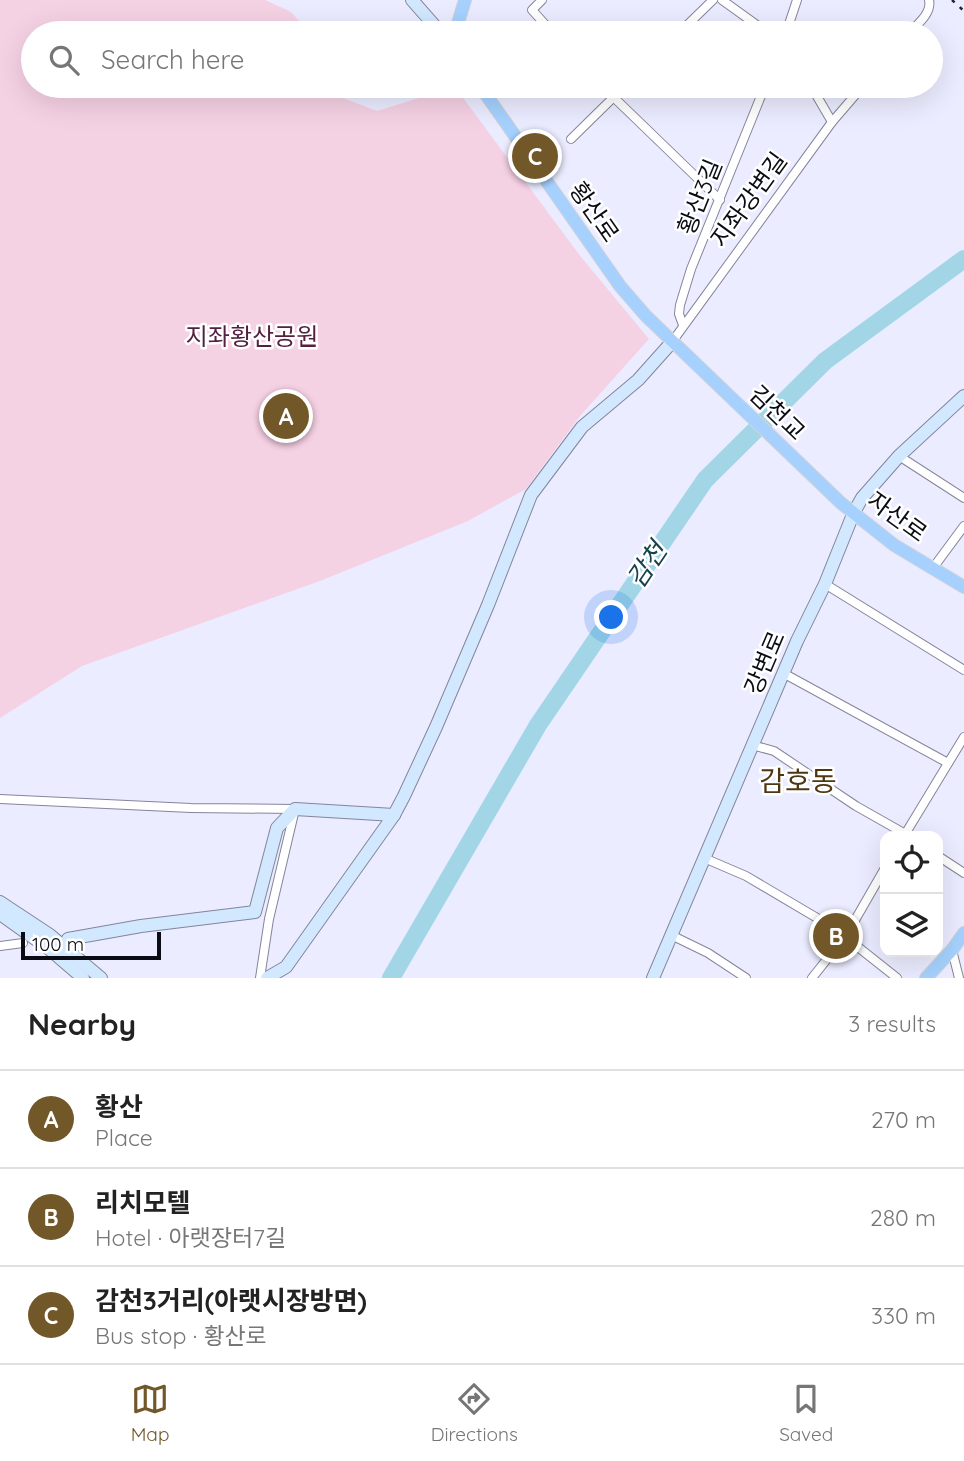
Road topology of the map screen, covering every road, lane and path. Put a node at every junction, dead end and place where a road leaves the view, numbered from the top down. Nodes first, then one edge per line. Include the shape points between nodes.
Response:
1 (412, 0) edge
2 (418, 0) edge
3 (464, 0) edge
4 (542, 0) edge
5 (713, 0) edge
6 (722, 0) edge
7 (797, 0) edge
8 (929, 0) edge
9 (431, 21) edge
10 (433, 21) edge
11 (458, 21) edge
12 (542, 21) edge
13 (691, 21) edge
14 (751, 21) edge
15 (790, 21) edge
16 (920, 21) edge
17 (488, 98) edge
18 (612, 98) edge
19 (614, 98) edge
20 (760, 98) edge
21 (818, 98) edge
22 (853, 98) edge
23 (832, 122) junction
24 (571, 139) dead end
25 (720, 200) junction
26 (683, 325) junction
27 (672, 342) junction
28 (685, 354) joint
29 (964, 396) edge
30 (899, 456) junction
31 (964, 498) edge
32 (841, 503) joint
33 (853, 512) junction
34 (964, 526) edge
35 (933, 568) junction
36 (825, 584) junction
37 (964, 587) edge
38 (964, 670) edge
39 (783, 673) junction
40 (964, 737) edge
41 (752, 745) junction
42 (948, 763) junction
43 (0, 799) edge
44 (295, 808) junction
45 (394, 816) junction
46 (898, 831) edge
47 (909, 831) edge
48 (704, 858) junction
49 (943, 859) edge
50 (964, 873) edge
51 (880, 877) edge
52 (0, 902) edge
53 (0, 914) edge
54 (964, 933) edge
55 (671, 935) junction
56 (845, 936) junction
57 (68, 939) dead end
58 (23, 943) dead end
59 (0, 946) edge
60 (952, 950) junction
61 (83, 978) edge
62 (102, 978) edge
63 (260, 978) edge
64 (267, 978) edge
65 (653, 978) edge
66 (746, 978) edge
67 (812, 978) edge
68 (897, 978) edge
69 (926, 978) edge
70 (959, 978) edge

1 - 9 street
2 - 10 street
3 - 11 main road
4 - 12 street via 531,10
5 - 13 street
6 - 14 street
7 - 15 street
8 - 16 street via 928,12
17 - 27 main road, 황산로 via 620,286
18 - 24 street
19 - 25 street
20 - 25 street, 황산3길
21 - 23 street
22 - 23 street, 지좌강변길
23 - 26 street, 지좌강변길
25 - 26 street, 황산3길 via 680,305
26 - 27 street, 지좌강변길
27 - 28 main road, 황산로
27 - 45 street via 638,380 582,427 531,495 436,727
28 - 32 main road, 김천교
29 - 30 street, 강변로
30 - 31 street
30 - 33 street, 강변로
32 - 33 main road, 자산로
33 - 35 main road, 자산로 via 894,545
33 - 36 street, 강변로
34 - 35 street
35 - 37 main road, 자산로
36 - 38 street
36 - 39 street, 강변로
39 - 41 street, 강변로
39 - 42 street
40 - 42 street
41 - 46 street via 774,751
41 - 48 street, 강변로
42 - 47 street
43 - 44 street
44 - 45 street
44 - 57 street via 278,828 255,912
44 - 63 street
45 - 64 street via 286,967
48 - 55 street, 강변로
48 - 56 street via 746,876
49 - 50 street
51 - 56 street
52 - 62 street
53 - 61 street
54 - 60 main road
55 - 65 street, 강변로
55 - 66 street
56 - 67 street
56 - 68 street
58 - 59 street
60 - 69 main road
60 - 70 street

